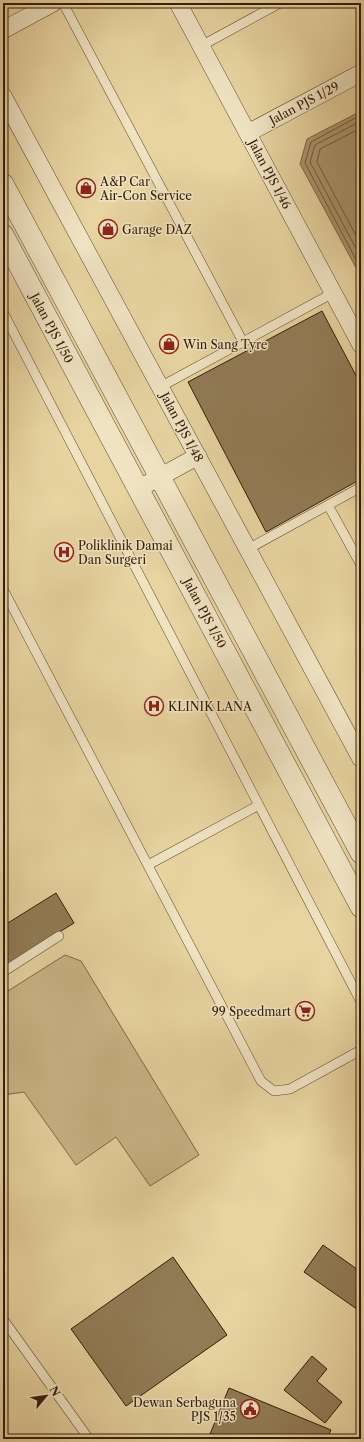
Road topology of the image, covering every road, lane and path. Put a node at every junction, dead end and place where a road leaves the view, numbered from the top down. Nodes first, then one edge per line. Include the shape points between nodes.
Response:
1 (53, 3) edge
2 (63, 3) edge
3 (178, 3) edge
4 (280, 3) edge
5 (3, 30) edge
6 (201, 46) junction
7 (361, 73) edge
8 (3, 96) edge
9 (248, 133) junction
10 (3, 184) edge
11 (3, 235) edge
12 (333, 293) junction
13 (3, 312) edge
14 (243, 342) junction
15 (361, 345) edge
16 (160, 387) junction
17 (198, 456) junction
18 (160, 477) junction
19 (361, 487) edge
20 (138, 489) junction
21 (328, 505) junction
22 (248, 549) junction
23 (361, 565) edge
24 (3, 589) edge
25 (361, 759) edge
26 (259, 805) junction
27 (361, 853) edge
28 (148, 865) junction
29 (361, 907) edge
30 (59, 936) dead end
31 (3, 972) edge
32 (361, 1002) edge
33 (361, 1050) edge
34 (3, 1319) edge
35 (89, 1439) edge

1 - 5 street
2 - 14 lane
3 - 6 street, Jalan PJS 1/46
4 - 6 lane
6 - 9 street, Jalan PJS 1/46
7 - 9 street, Jalan PJS 1/29
8 - 16 street, Jalan PJS 1/48
9 - 12 street, Jalan PJS 1/46
10 - 18 street, Jalan PJS 1/50
11 - 20 street, Jalan PJS 1/50
12 - 14 lane
12 - 15 street, Jalan PJS 1/46
13 - 26 lane
14 - 16 lane
16 - 17 street, Jalan PJS 1/48
17 - 18 street
17 - 22 street, Jalan PJS 1/48
18 - 20 street
18 - 27 street, Jalan PJS 1/50
19 - 21 lane
20 - 29 street, Jalan PJS 1/50
21 - 22 lane
21 - 23 lane
22 - 25 street, Jalan PJS 1/48
24 - 28 lane
26 - 28 lane
26 - 32 lane
28 - 33 lane via 261,1080 274,1091 290,1089
30 - 31 lane
34 - 35 lane

